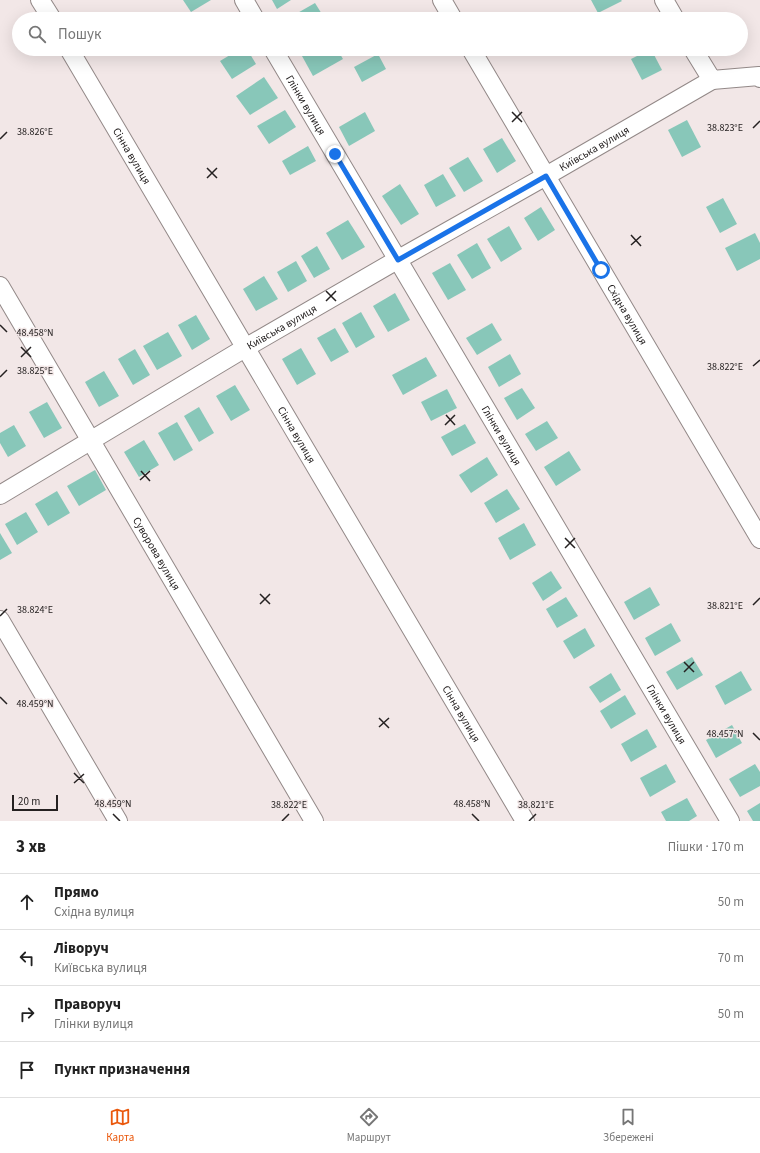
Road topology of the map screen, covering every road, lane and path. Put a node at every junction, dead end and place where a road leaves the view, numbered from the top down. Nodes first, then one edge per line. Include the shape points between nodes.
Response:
1 (40, 0) edge
2 (244, 0) edge
3 (442, 0) edge
4 (664, 0) edge
5 (48, 12) edge
6 (251, 12) edge
7 (449, 12) edge
8 (672, 12) edge
9 (73, 56) edge
10 (277, 56) edge
11 (475, 56) edge
12 (697, 56) edge
13 (760, 78) edge
14 (712, 80) junction
15 (546, 176) junction
16 (398, 260) junction
17 (0, 286) edge
18 (246, 348) junction
19 (91, 440) junction
20 (0, 495) edge
21 (760, 539) edge
22 (0, 620) edge
23 (118, 821) edge
24 (314, 821) edge
25 (525, 821) edge
26 (730, 821) edge

1 - 5 street
2 - 6 street
3 - 7 street
4 - 8 street
9 - 18 street, Сінна вулиця
10 - 16 street, Глінки вулиця
11 - 15 street, Східна вулиця
12 - 14 street
13 - 14 street via 759,76
14 - 15 street, Київська вулиця
15 - 16 street, Київська вулиця
15 - 21 street, Східна вулиця
16 - 18 street, Київська вулиця
16 - 26 street, Глінки вулиця
17 - 19 street, Суворова вулиця
18 - 19 street, Київська вулиця
18 - 25 street, Сінна вулиця
19 - 20 street, Київська вулиця
19 - 24 street, Суворова вулиця
22 - 23 street

